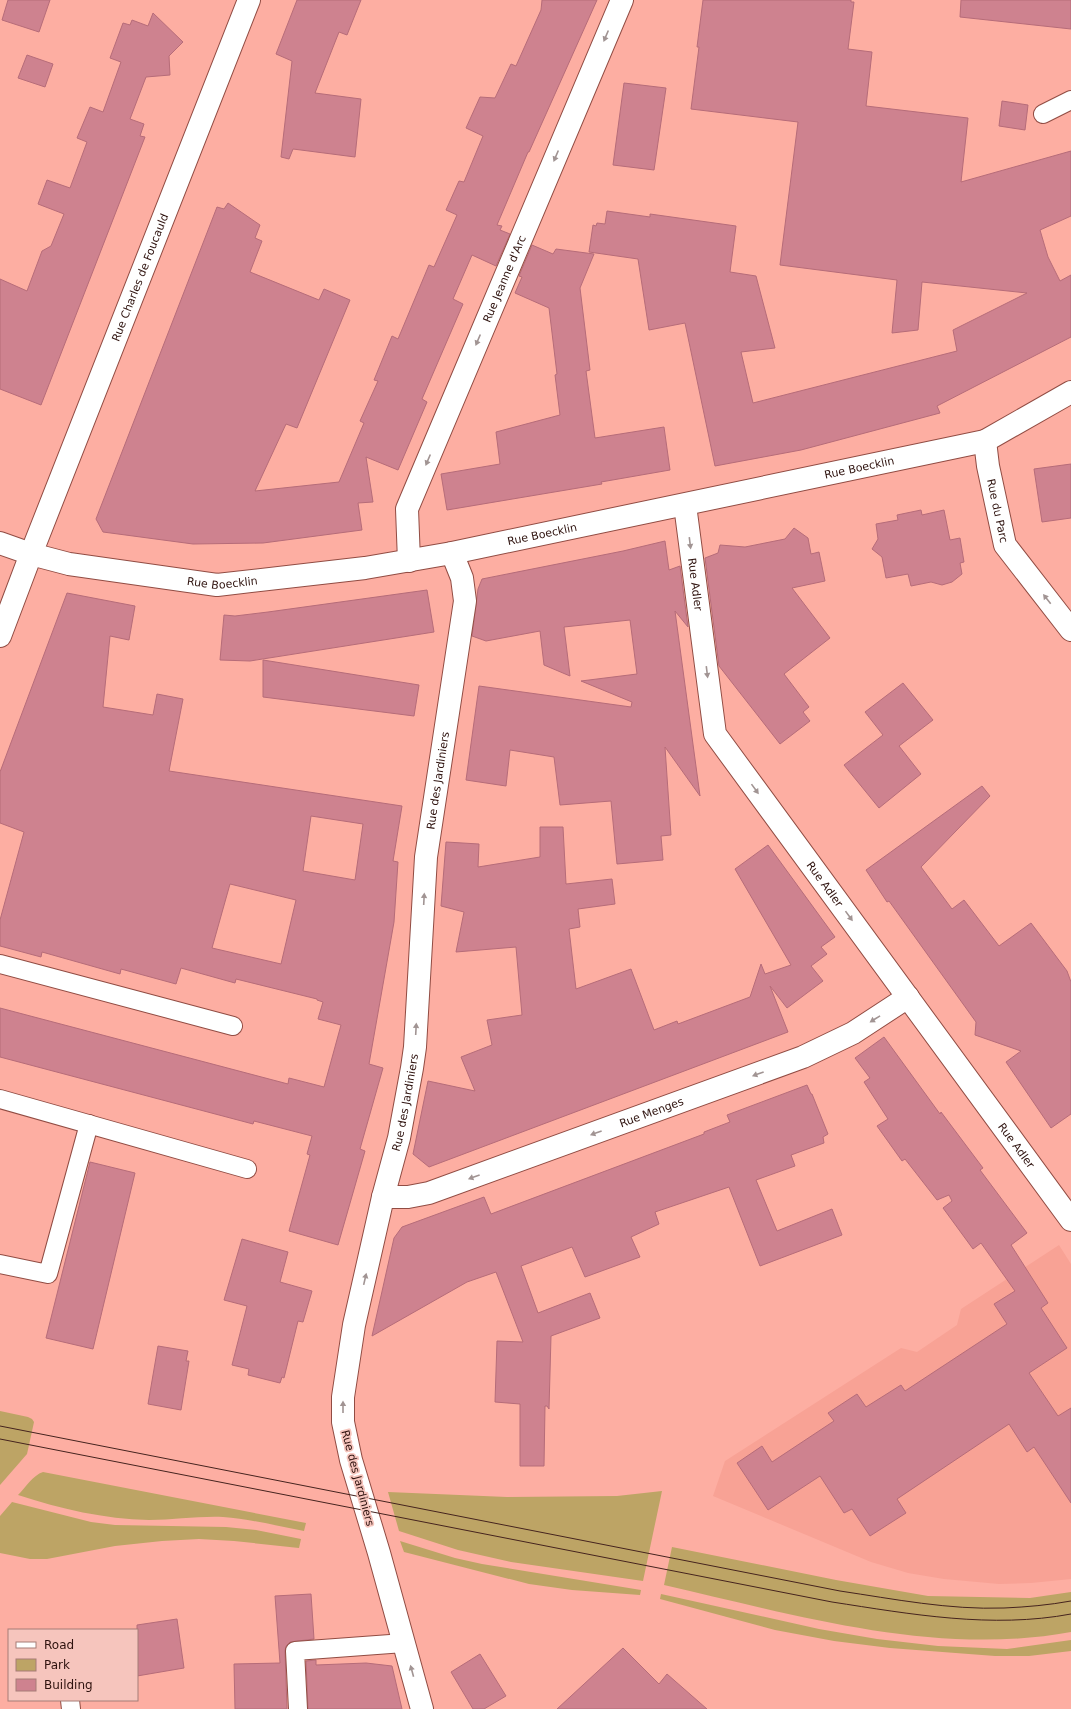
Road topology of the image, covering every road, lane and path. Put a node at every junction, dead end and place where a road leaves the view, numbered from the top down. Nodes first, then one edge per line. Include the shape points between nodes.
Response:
1 (249, 0) edge
2 (622, 0) edge
3 (1071, 100) edge
4 (1043, 114) dead end
5 (1071, 392) edge
6 (985, 441) junction
7 (685, 505) junction
8 (0, 543) edge
9 (452, 553) junction
10 (31, 554) junction
11 (408, 561) junction
12 (1071, 630) edge
13 (0, 636) edge
14 (0, 964) edge
15 (908, 998) junction
16 (233, 1026) dead end
17 (0, 1099) edge
18 (89, 1124) junction
19 (247, 1169) dead end
20 (383, 1197) junction
21 (1071, 1220) edge
22 (0, 1264) edge
23 (404, 1643) junction
24 (298, 1709) edge
25 (422, 1709) edge

1 - 10 street, Rue Charles de Foucauld
2 -> 11 street, Rue Jeanne d'Arc via 407,509
3 - 4 lane
5 - 6 street, Rue Boecklin
6 - 7 street, Rue Boecklin
12 -> 6 street, Rue du Parc via 1005,545
7 - 9 street, Rue Boecklin
7 -> 15 street, Rue Adler via 715,734
8 - 10 street, Rue Boecklin
9 - 11 street, Rue Boecklin
20 -> 9 street, Rue des Jardiniers via 399,1138 415,1047 426,857 465,600 462,578
10 - 11 street, Rue Boecklin via 69,564 217,585
10 - 13 street, Rue Charles de Foucauld
14 - 16 lane
15 -> 20 street, Rue Menges via 853,1033 803,1057 429,1193 408,1197
15 - 21 street, Rue Adler
17 - 18 lane
18 - 19 lane
18 - 22 lane via 48,1274
23 -> 20 street, Rue des Jardiniers via 351,1460 343,1422 343,1397 354,1325
23 - 24 lane via 295,1651
25 -> 23 street, Rue des Jardiniers

